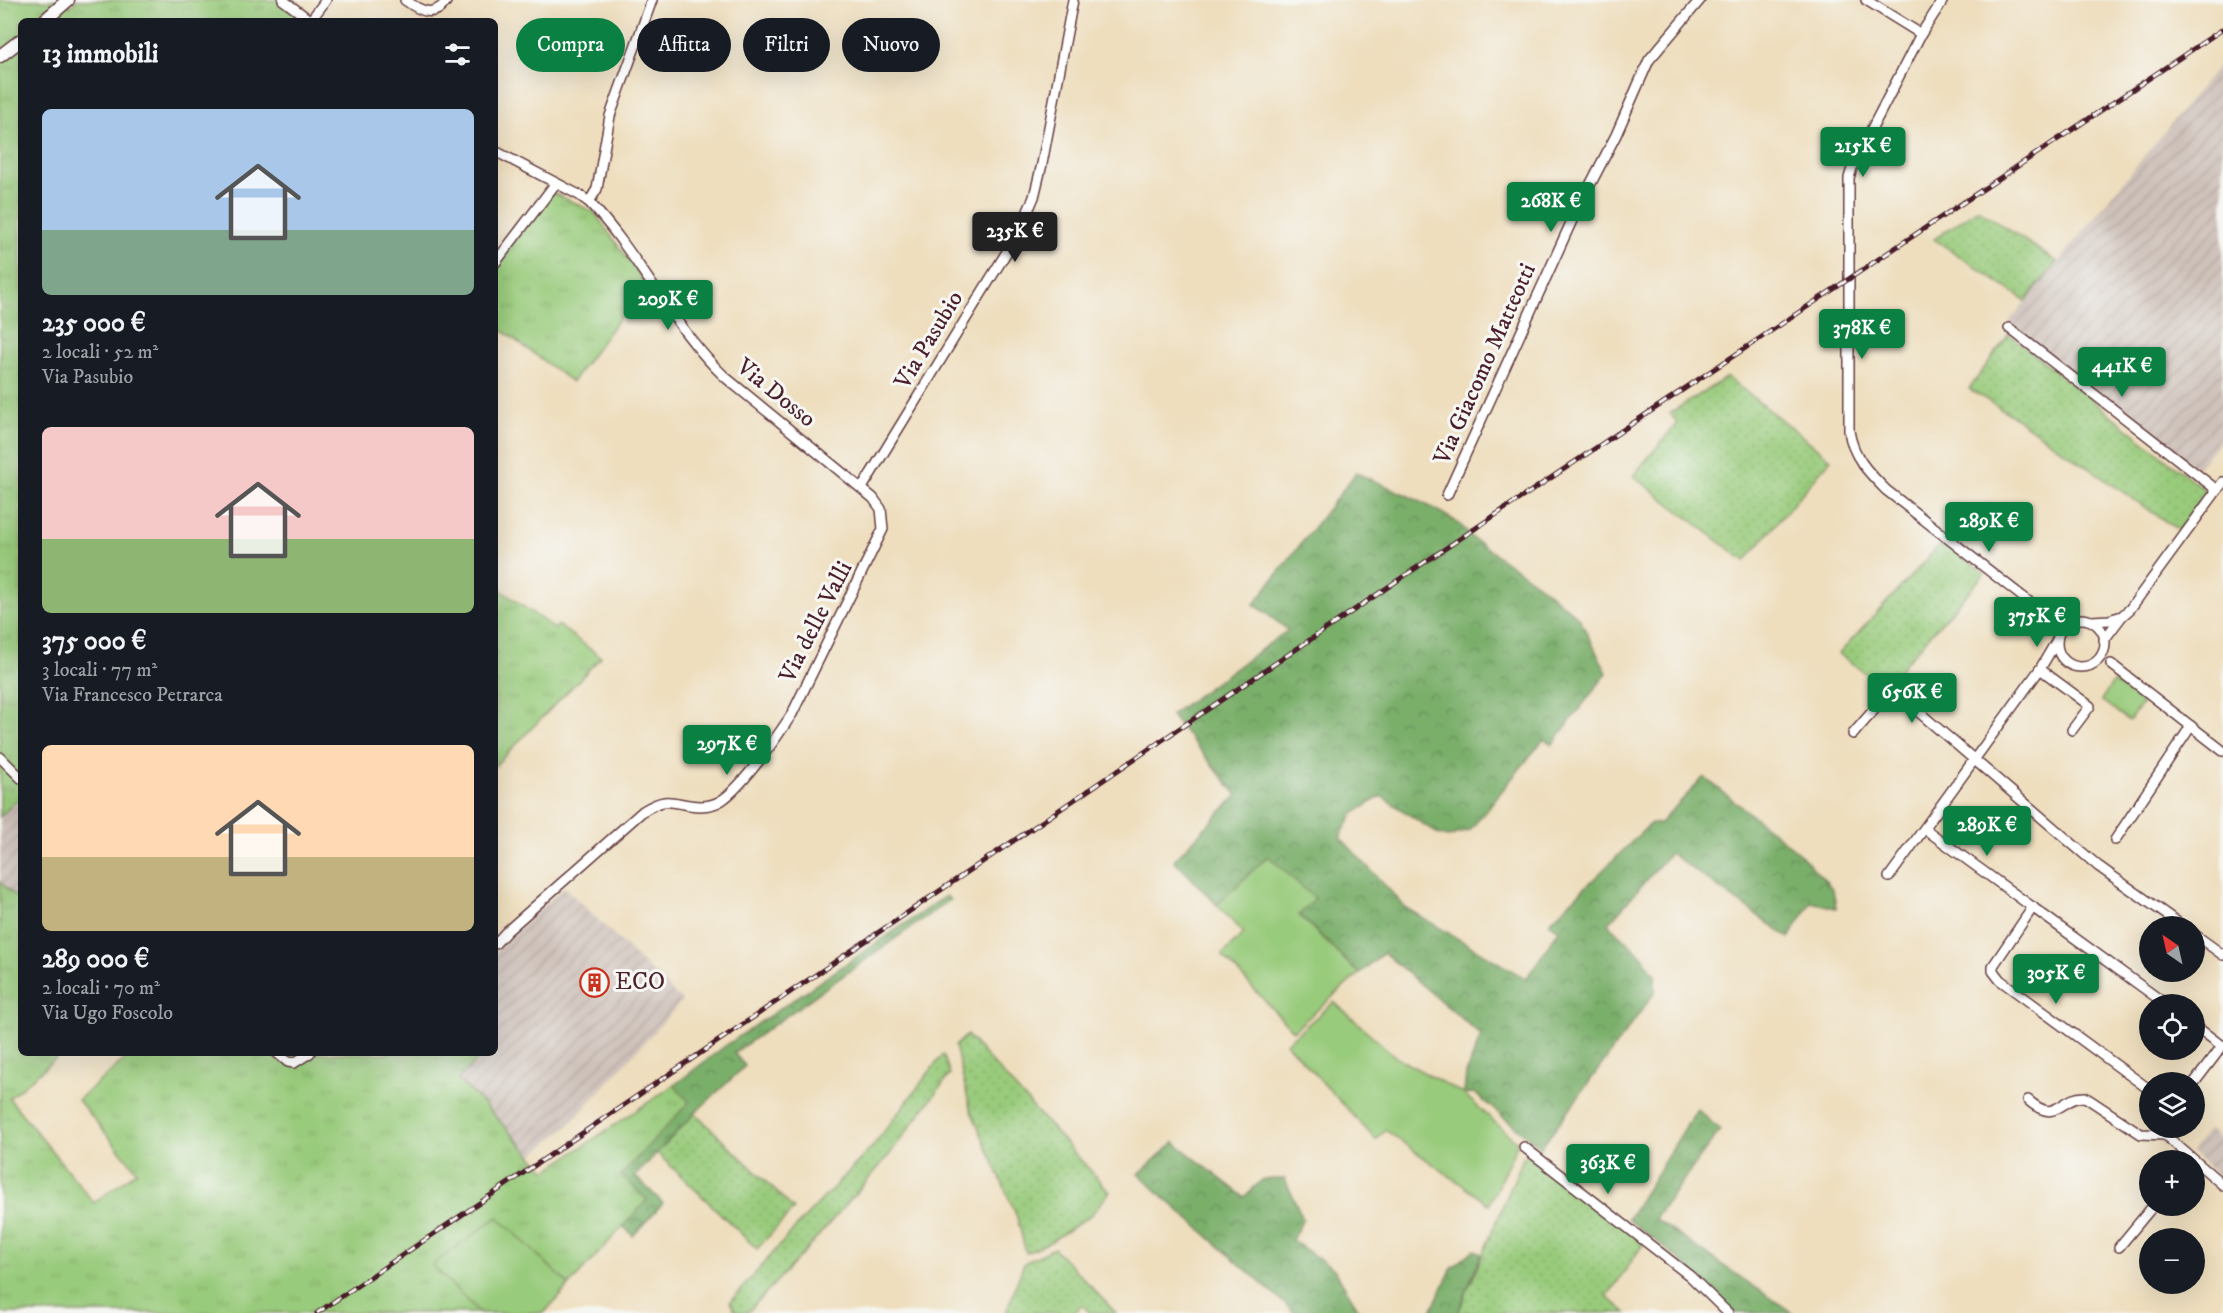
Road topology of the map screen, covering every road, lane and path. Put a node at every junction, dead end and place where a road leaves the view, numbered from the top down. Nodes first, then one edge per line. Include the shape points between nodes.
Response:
1 (283, 0) edge
2 (326, 0) edge
3 (405, 0) edge
4 (447, 0) edge
5 (652, 0) edge
6 (1073, 0) edge
7 (1700, 0) edge
8 (1866, 0) edge
9 (1943, 0) edge
10 (66, 3) edge
11 (48, 18) edge
12 (307, 18) edge
13 (313, 18) edge
14 (1921, 34) junction
15 (18, 42) edge
16 (0, 56) edge
17 (498, 153) edge
18 (556, 183) junction
19 (589, 202) junction
20 (498, 259) edge
21 (2009, 328) dead end
22 (2220, 486) edge
23 (862, 488) junction
24 (1447, 495) dead end
25 (2122, 616) junction
26 (2051, 619) junction
27 (2072, 621) junction
28 (2091, 621) junction
29 (2058, 638) junction
30 (2104, 644) junction
31 (2067, 662) junction
32 (2091, 664) junction
33 (2111, 664) junction
34 (2040, 669) junction
35 (2191, 726) junction
36 (2072, 730) dead end
37 (1853, 734) dead end
38 (2223, 751) edge
39 (0, 757) edge
40 (1975, 760) junction
41 (18, 775) edge
42 (1925, 829) junction
43 (2115, 840) dead end
44 (1889, 877) dead end
45 (2033, 907) junction
46 (2168, 916) edge
47 (498, 941) edge
48 (2205, 942) edge
49 (2223, 955) edge
50 (2152, 994) edge
51 (2205, 1033) edge
52 (2223, 1045) edge
53 (281, 1056) edge
54 (305, 1056) edge
55 (2202, 1072) edge
56 (2139, 1082) edge
57 (2028, 1100) dead end
58 (2139, 1133) edge
59 (2172, 1138) edge
60 (1524, 1147) dead end
61 (2183, 1150) edge
62 (2205, 1170) edge
63 (2223, 1185) edge
64 (2144, 1216) edge
65 (2119, 1247) dead end
66 (1728, 1313) edge

1 - 12 street
2 - 13 street
3 - 4 street via 429,13
5 - 19 street via 610,116 597,189
6 - 23 street, Via Pasubio via 1042,164 1019,232
7 - 24 street, Via Giacomo Matteotti via 1649,60
8 - 14 street
9 - 14 street
10 - 11 street
14 - 26 street via 1849,178 1849,431 1864,469 1886,490
15 - 16 street
17 - 18 street, Via Dosso
18 - 19 street, Via Dosso
18 - 20 street
19 - 23 street, Via Dosso via 705,359
21 - 22 street
22 - 25 street
23 - 47 street, Via delle Valli via 882,509 879,540 792,714 758,761 730,794 712,805 663,801 643,811
25 - 28 street
25 - 30 street
26 - 27 street
26 - 29 street
27 - 28 street
27 - 29 street
28 - 30 street via 2098,626
29 - 31 street via 2061,656
29 - 34 street
30 - 32 street via 2101,655
30 - 33 street
31 - 32 street via 2078,666
31 - 34 street
32 - 33 street
33 - 35 street
34 - 36 street via 2090,706
34 - 40 street
35 - 38 street
35 - 43 street
37 - 40 street via 1892,689
39 - 41 street
40 - 42 street
40 - 46 street via 2098,866
42 - 44 street
42 - 45 street
45 - 50 street
45 - 56 street via 1994,966 1996,976
48 - 49 street
51 - 52 street
52 - 55 street
53 - 54 street via 294,1063
57 - 58 street via 2048,1112 2085,1097
59 - 61 street
60 - 66 street via 1675,1264
62 - 63 street
64 - 65 street

